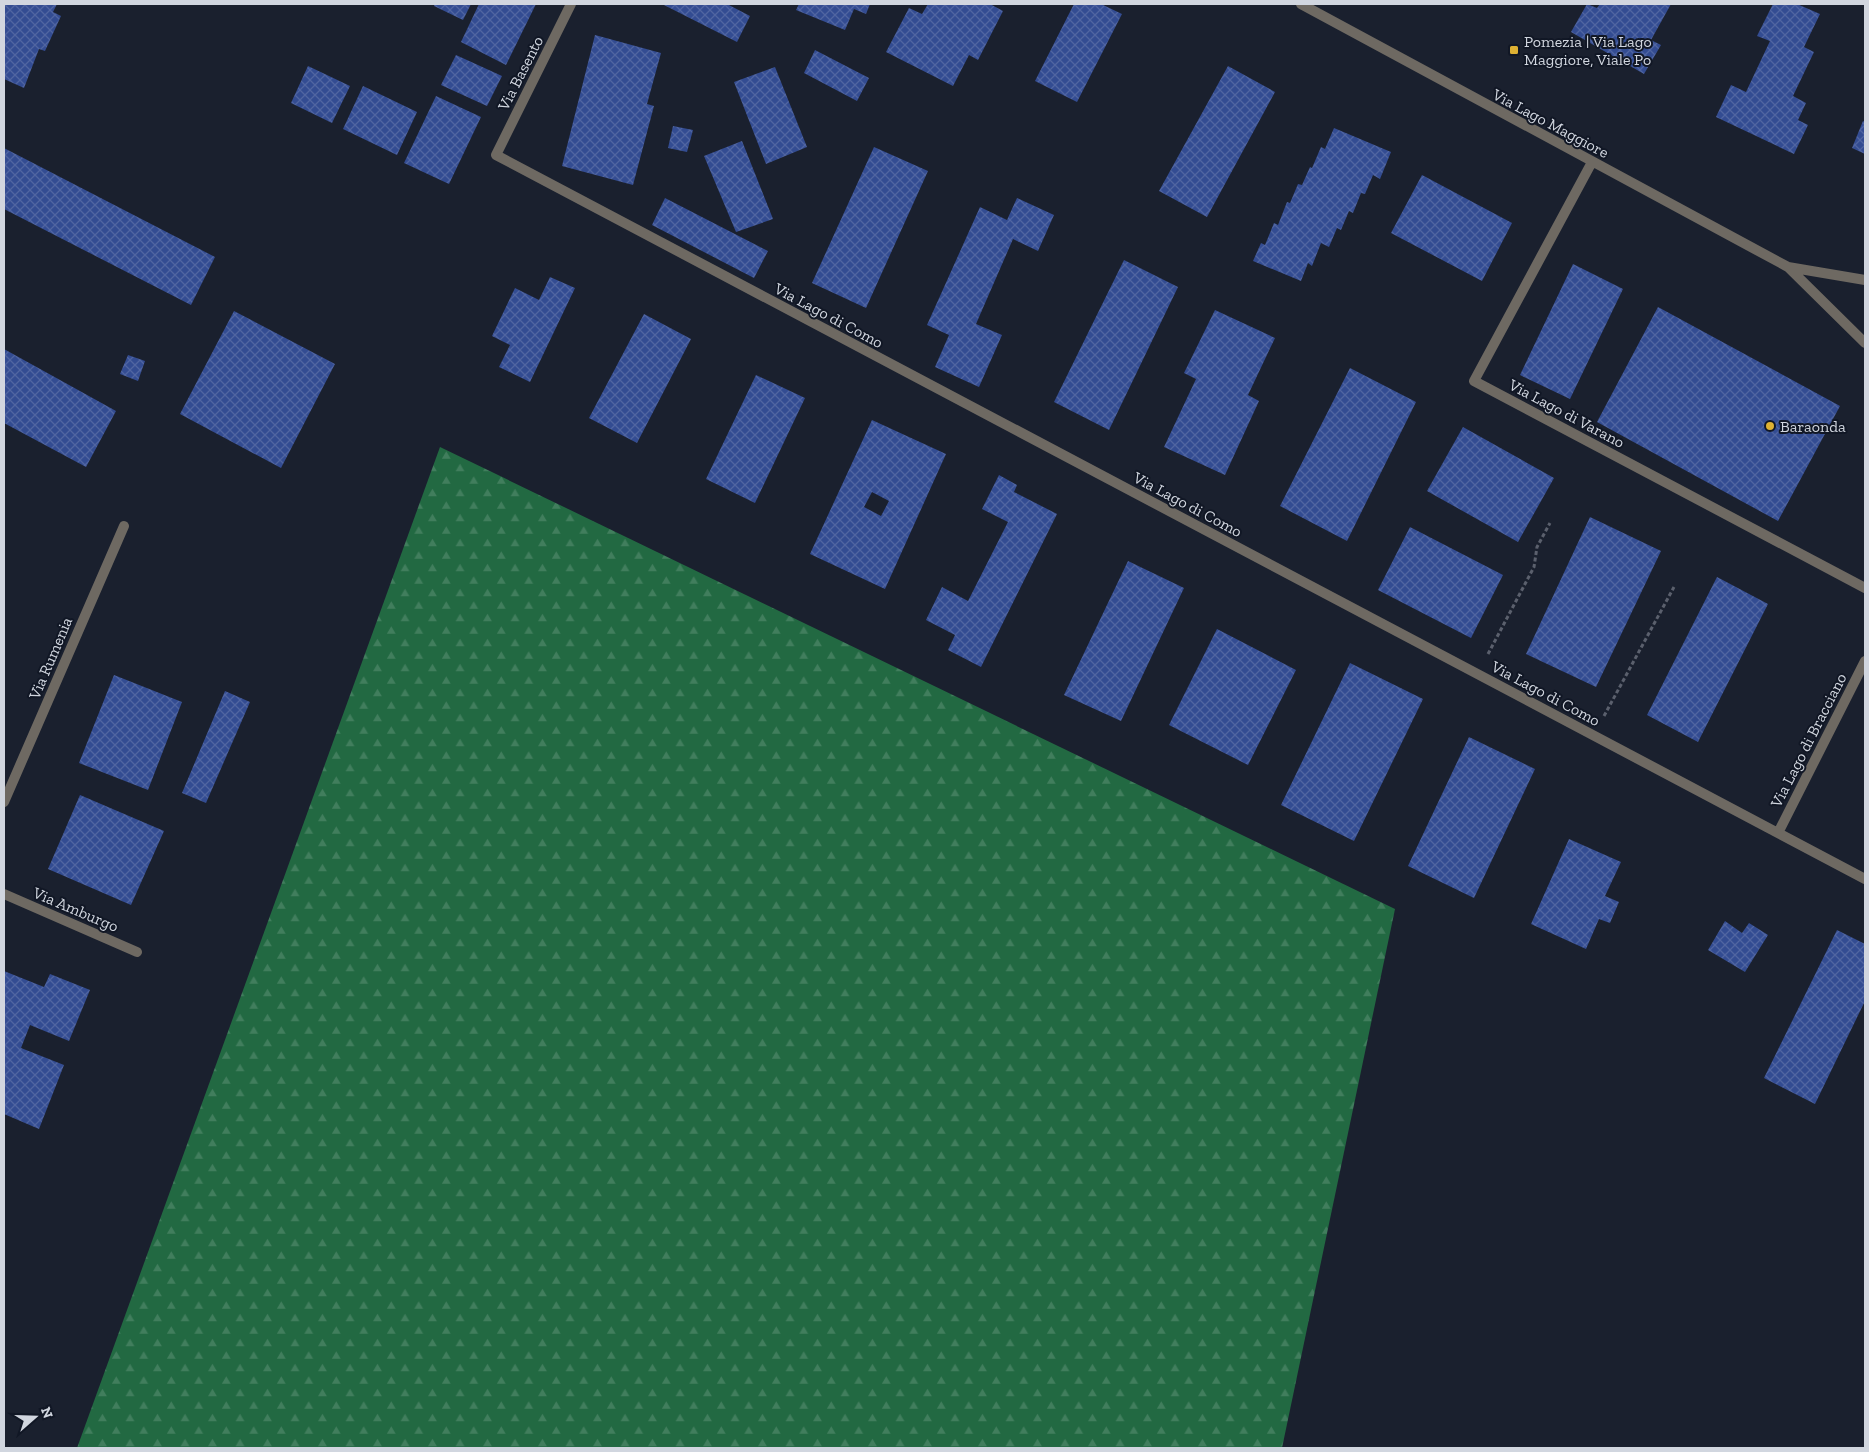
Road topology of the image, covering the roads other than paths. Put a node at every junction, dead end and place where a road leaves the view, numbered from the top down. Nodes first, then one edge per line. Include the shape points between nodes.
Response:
1 (572, 4) edge
2 (1301, 4) edge
3 (496, 155) joint
4 (1592, 162) junction
5 (1788, 267) junction
6 (1865, 280) edge
7 (1865, 343) edge
8 (124, 526) dead end
9 (1865, 588) edge
10 (1865, 660) edge
11 (4, 802) edge
12 (1778, 833) junction
13 (1865, 878) edge
14 (4, 894) edge
15 (137, 952) dead end

1 - 3 street, Via Basento
2 - 4 street, Via Lago Maggiore
3 - 12 street, Via Lago di Como
4 - 5 street, Via Lago Maggiore
4 - 9 street, Via Lago di Varano via 1474,381
5 - 6 street, Via Lago Maggiore
5 - 7 street, Via Lago Maggiore
8 - 11 street, Via Rumenia
10 - 12 street, Via Lago di Bracciano
12 - 13 street, Via Lago di Como
14 - 15 street, Via Amburgo

